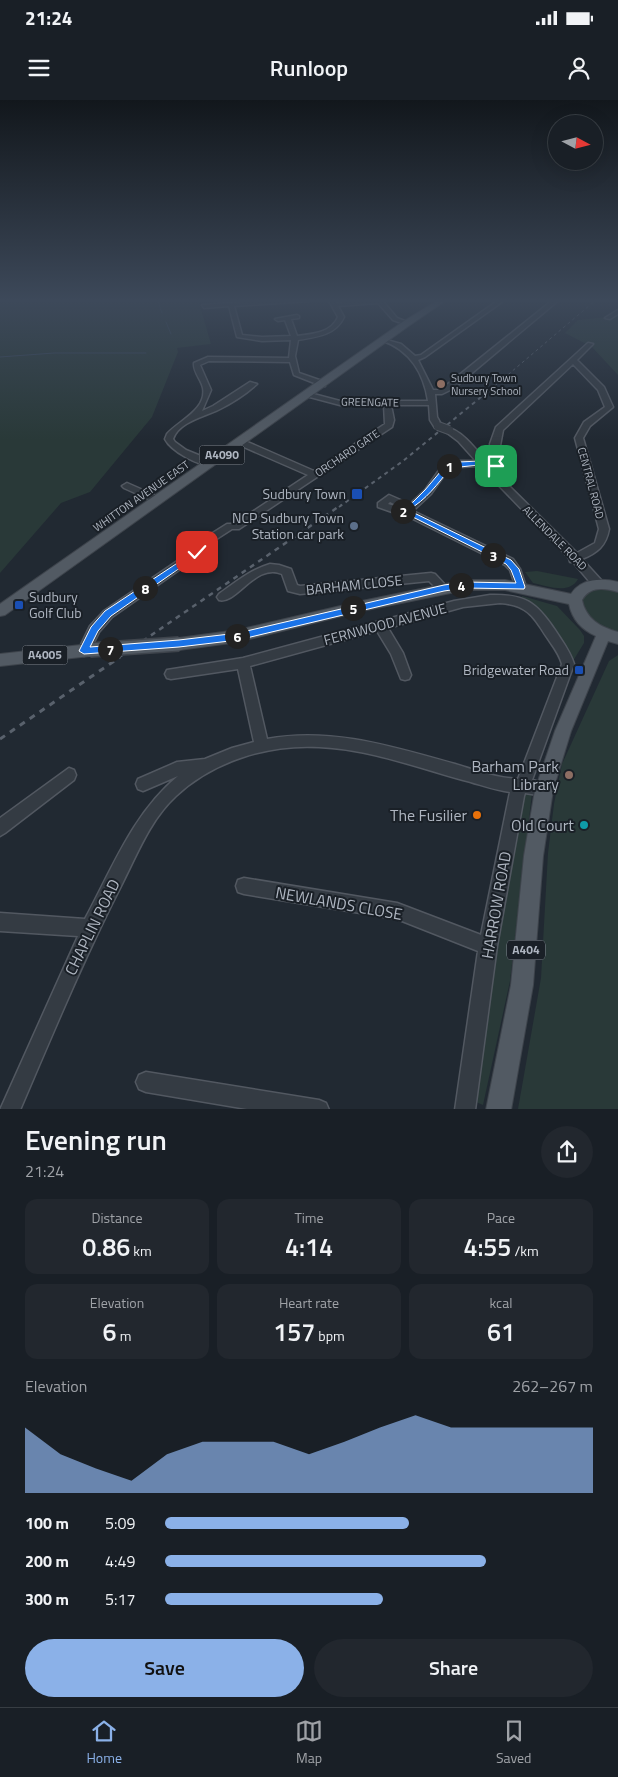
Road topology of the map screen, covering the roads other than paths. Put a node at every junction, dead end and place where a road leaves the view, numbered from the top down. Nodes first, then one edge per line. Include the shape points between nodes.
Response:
1 (294, 346) edge
2 (376, 346) edge
3 (399, 346) edge
4 (437, 346) edge
5 (500, 346) edge
6 (587, 346) edge
7 (414, 359) junction
8 (572, 359) junction
9 (292, 360) junction
10 (252, 384) dead end
11 (322, 384) junction
12 (430, 392) junction
13 (309, 394) junction
14 (387, 403) junction
15 (433, 403) junction
16 (195, 417) junction
17 (240, 442) junction
18 (210, 463) junction
19 (481, 463) junction
20 (315, 475) junction
21 (498, 481) junction
22 (127, 486) dead end
23 (158, 500) junction
24 (574, 559) junction
25 (598, 584) junction
26 (617, 586) edge
27 (521, 587) junction
28 (444, 588) junction
29 (223, 597) dead end
30 (575, 600) junction
31 (527, 605) joint
32 (0, 611) edge
33 (380, 625) junction
34 (611, 636) edge
35 (87, 651) junction
36 (0, 660) edge
37 (243, 662) junction
38 (172, 674) dead end
39 (405, 675) dead end
40 (262, 746) junction
41 (204, 765) junction
42 (69, 775) dead end
43 (143, 784) dead end
44 (521, 785) junction
45 (544, 789) junction
46 (0, 828) edge
47 (244, 886) dead end
48 (0, 922) edge
49 (90, 928) junction
50 (488, 946) junction
51 (146, 1082) dead end
52 (8, 1109) edge
53 (313, 1109) edge
54 (465, 1109) edge
55 (498, 1109) edge

1 - 9 street
2 - 11 main road, WHITTON AVENUE EAST / A4090
3 - 7 street, ALLENDALE ROAD
4 - 7 street
5 - 12 street via 451,386
6 - 8 street
7 - 12 street, ALLENDALE ROAD
8 - 21 street via 499,429 494,439
8 - 24 street, CENTRAL ROAD via 601,389 608,407 585,425 579,438 604,529 603,540 596,548
9 - 11 street via 298,376
9 - 16 street via 200,361 196,364 197,369 207,390
10 - 16 street via 216,408
11 - 13 main road, WHITTON AVENUE EAST / A4090
12 - 15 street, ALLENDALE ROAD
13 - 14 street, GREENGATE via 340,403
13 - 17 main road, WHITTON AVENUE EAST / A4090
14 - 15 street, GREENGATE
14 - 20 street, ORCHARD GATE via 389,425
15 - 19 street, ALLENDALE ROAD, bridge via 432,418 438,426 458,436
16 - 18 street via 171,434 169,440 178,450
17 - 18 main road, WHITTON AVENUE EAST / A4090
17 - 20 street
18 - 23 main road, WHITTON AVENUE EAST / A4090
19 - 21 street, ALLENDALE ROAD
19 - 27 street via 445,468 428,492 403,510 508,562 515,569
20 - 35 street, ORCHARD GATE via 236,527 237,531 203,552 197,552 108,614 94,629
21 - 24 street, ALLENDALE ROAD
22 - 23 street
23 - 32 main road, WHITTON AVENUE EAST / A4090
24 - 25 street, ALLENDALE ROAD
25 - 26 main road
25 - 30 main road via 579,591
27 - 28 main road, A4005 via 465,585
27 - 30 main road, A4005
28 - 29 street, BARHAM CLOSE via 431,577 300,590 292,588 288,572 276,568 258,572
28 - 35 main road, A4005, bridge via 238,636
30 - 34 main road via 580,616 593,628
31 - 33 street, FERNWOOD AVENUE via 496,599 471,601
31 - 44 street, HARROW ROAD via 548,628 568,664
33 - 37 street, FERNWOOD AVENUE
33 - 39 street via 397,653
34 - 45 main road, HARROW ROAD / A404 via 563,730
35 - 36 main road, A4005
37 - 38 street, FERNWOOD AVENUE
37 - 40 street
40 - 41 street, CHAPLIN ROAD via 226,755
40 - 44 street, CHAPLIN ROAD via 291,741 326,741 414,759 500,784
41 - 43 street, CHAPLIN ROAD via 177,770
41 - 49 street, CHAPLIN ROAD via 155,807
42 - 46 street
44 - 45 street, CHAPLIN ROAD
44 - 50 street, HARROW ROAD
45 - 55 main road, HARROW ROAD / A404 via 535,841 524,970
47 - 50 street, NEWLANDS CLOSE via 397,912
48 - 49 street
49 - 52 street, CHAPLIN ROAD
50 - 54 street, HARROW ROAD
51 - 53 street

